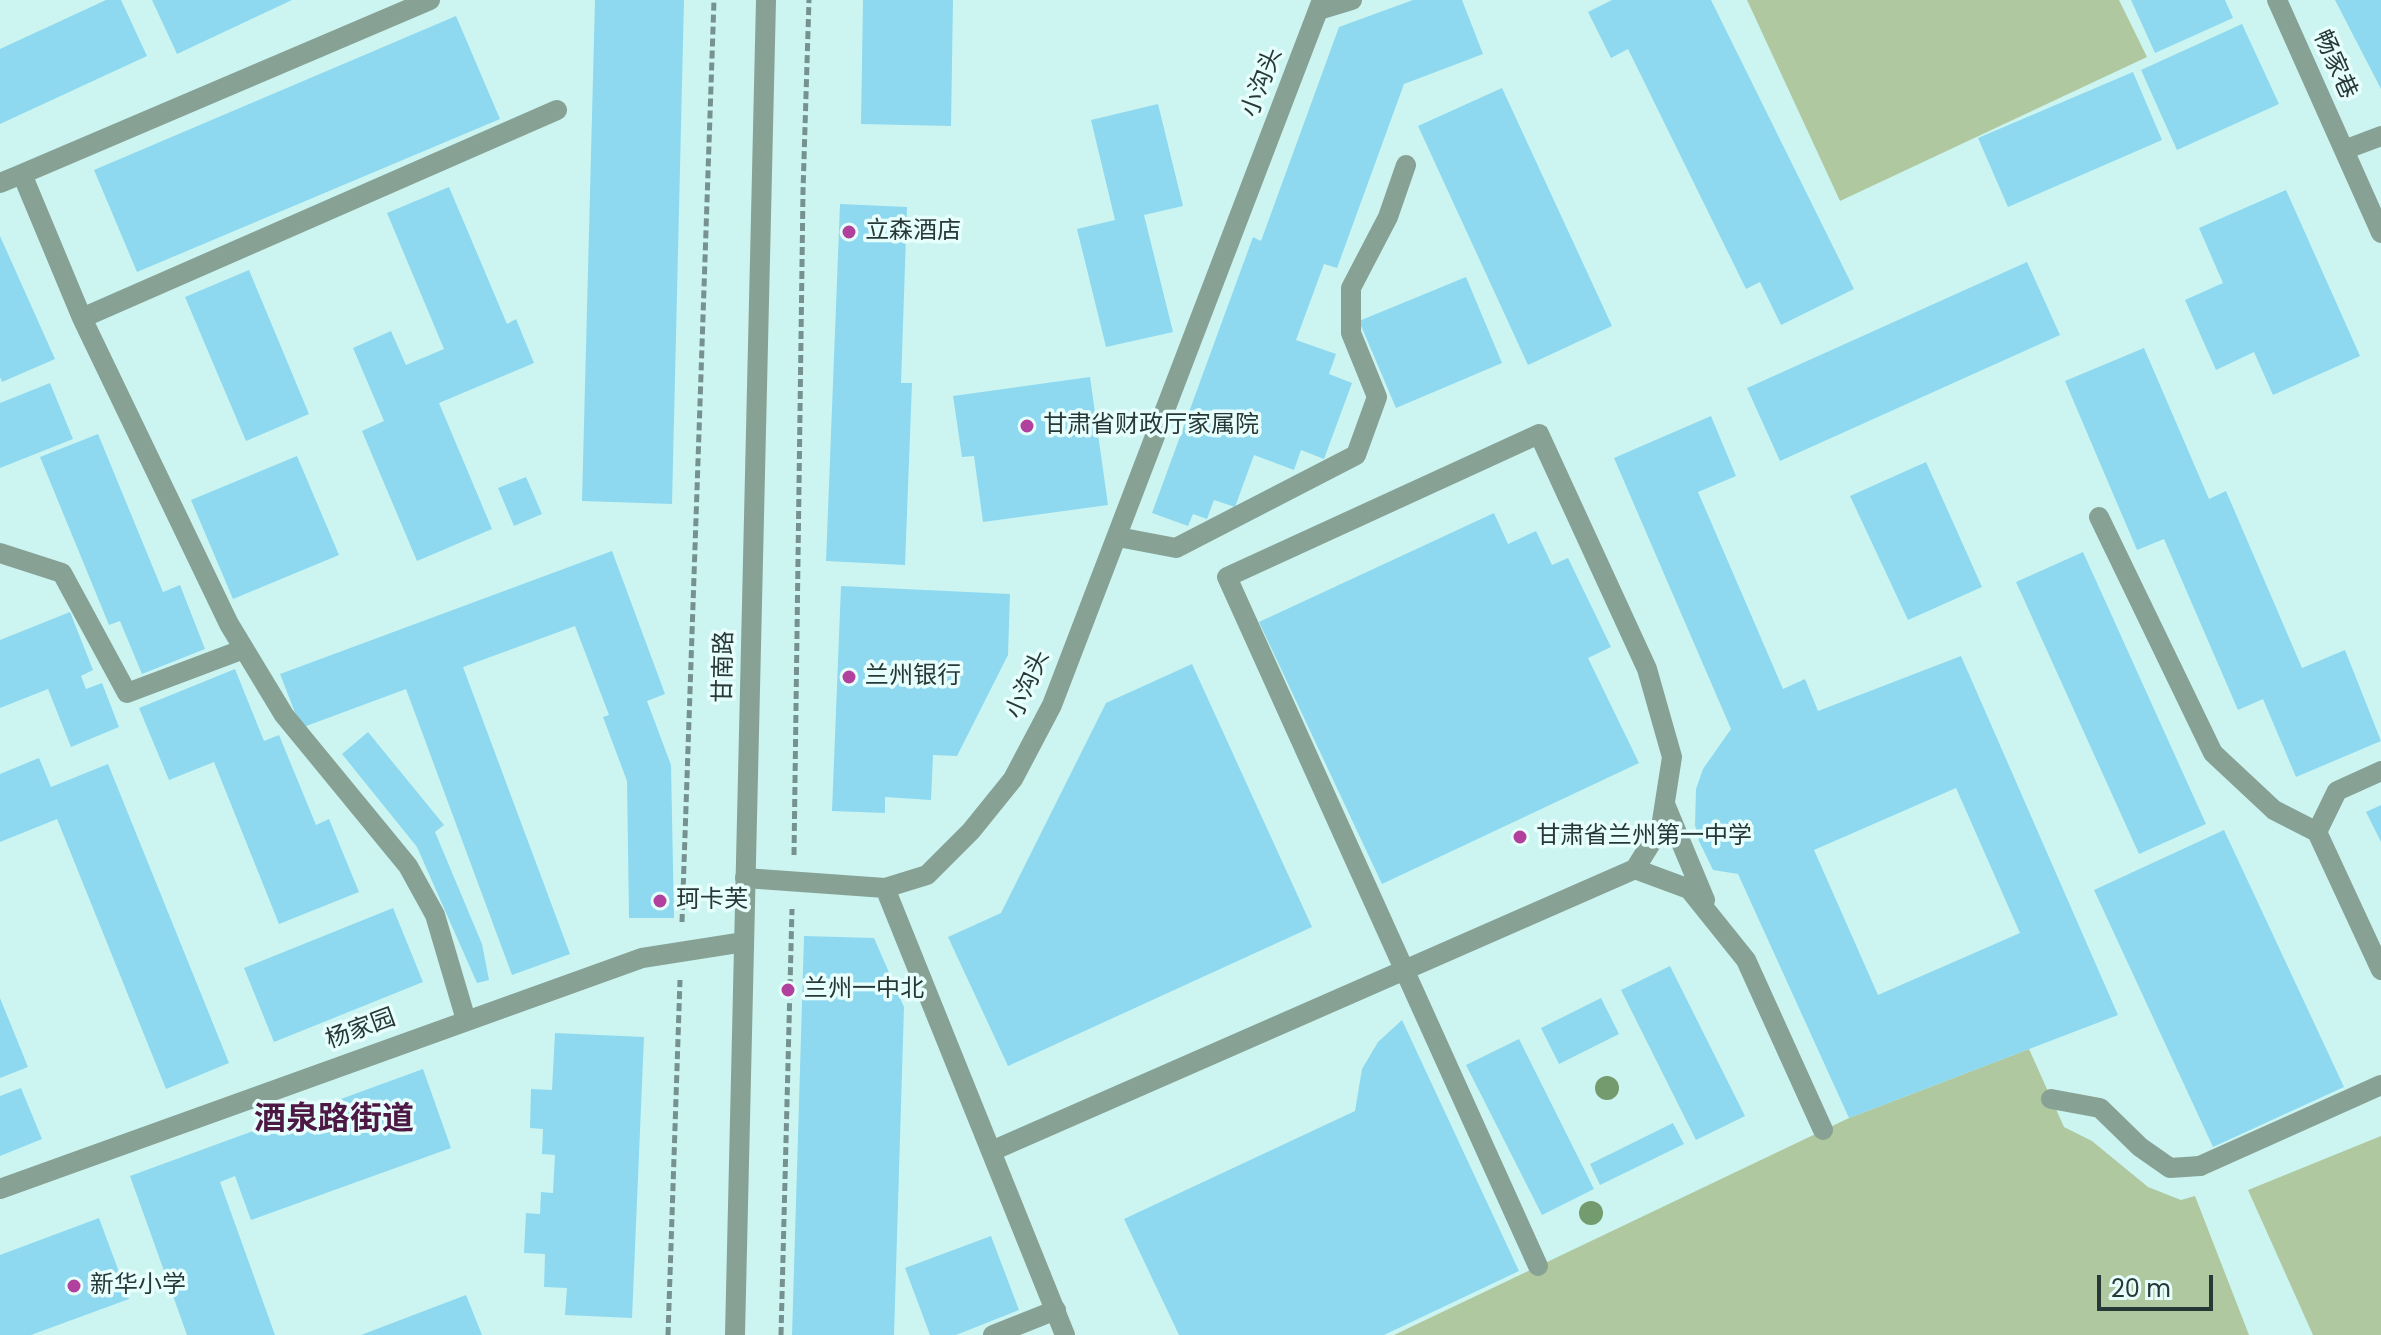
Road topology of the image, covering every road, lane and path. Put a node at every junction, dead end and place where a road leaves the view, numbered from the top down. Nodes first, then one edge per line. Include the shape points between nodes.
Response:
1 (430, 0) edge
2 (714, 0) edge
3 (766, 0) edge
4 (809, 0) edge
5 (1352, 0) edge
6 (2277, 0) edge
7 (1320, 5) edge
8 (557, 110) dead end
9 (2381, 136) edge
10 (2344, 150) junction
11 (1406, 165) dead end
12 (22, 174) junction
13 (0, 183) edge
14 (2381, 233) edge
15 (82, 318) junction
16 (2099, 517) dead end
17 (1118, 537) junction
18 (0, 553) edge
19 (244, 649) junction
20 (2381, 771) edge
21 (1665, 804) junction
22 (2317, 832) junction
23 (1635, 869) junction
24 (745, 878) junction
25 (793, 882) junction
26 (885, 888) junction
27 (1712, 919) junction
28 (744, 942) junction
29 (681, 952) junction
30 (2381, 970) edge
31 (1404, 971) junction
32 (466, 1020) junction
33 (2381, 1085) edge
34 (2051, 1099) dead end
35 (1823, 1130) dead end
36 (994, 1150) junction
37 (0, 1189) edge
38 (1538, 1266) dead end
39 (1056, 1310) junction
40 (668, 1335) edge
41 (735, 1335) edge
42 (781, 1335) edge
43 (993, 1335) edge
44 (1065, 1335) edge

1 - 12 street
2 - 29 path
3 - 24 street, 甘南路
4 - 25 path
5 - 7 street
6 - 10 street, 畅家巷
7 - 17 street, 小沟头
8 - 15 street
9 - 10 street
10 - 14 street, 畅家巷
11 - 17 street via 1388,217 1351,288 1351,333 1377,397 1356,455 1176,548
12 - 13 street
12 - 15 street
15 - 19 street
16 - 22 street via 2213,753 2274,810
17 - 26 street, 小沟头 via 1052,705 1013,779 927,875
18 - 19 street via 62,573 127,693
19 - 32 street via 284,715 408,866 435,915
20 - 22 street via 2337,791
21 - 23 street via 1661,827
21 - 27 street
21 - 31 street via 1672,757 1647,669 1539,434 1227,577
22 - 30 street
23 - 27 street via 1689,889
23 - 31 street
24 - 25 street
24 - 28 street, 甘南路
25 - 26 street
25 - 42 path
26 - 36 street
27 - 35 street via 1746,960
28 - 29 street, 杨家园
28 - 41 street, 甘南路
29 - 32 street, 杨家园 via 642,958
29 - 40 path
31 - 36 street
31 - 38 street
32 - 37 street, 杨家园
33 - 34 street via 2200,1166 2170,1168 2100,1108
36 - 39 street
39 - 43 street
39 - 44 street

